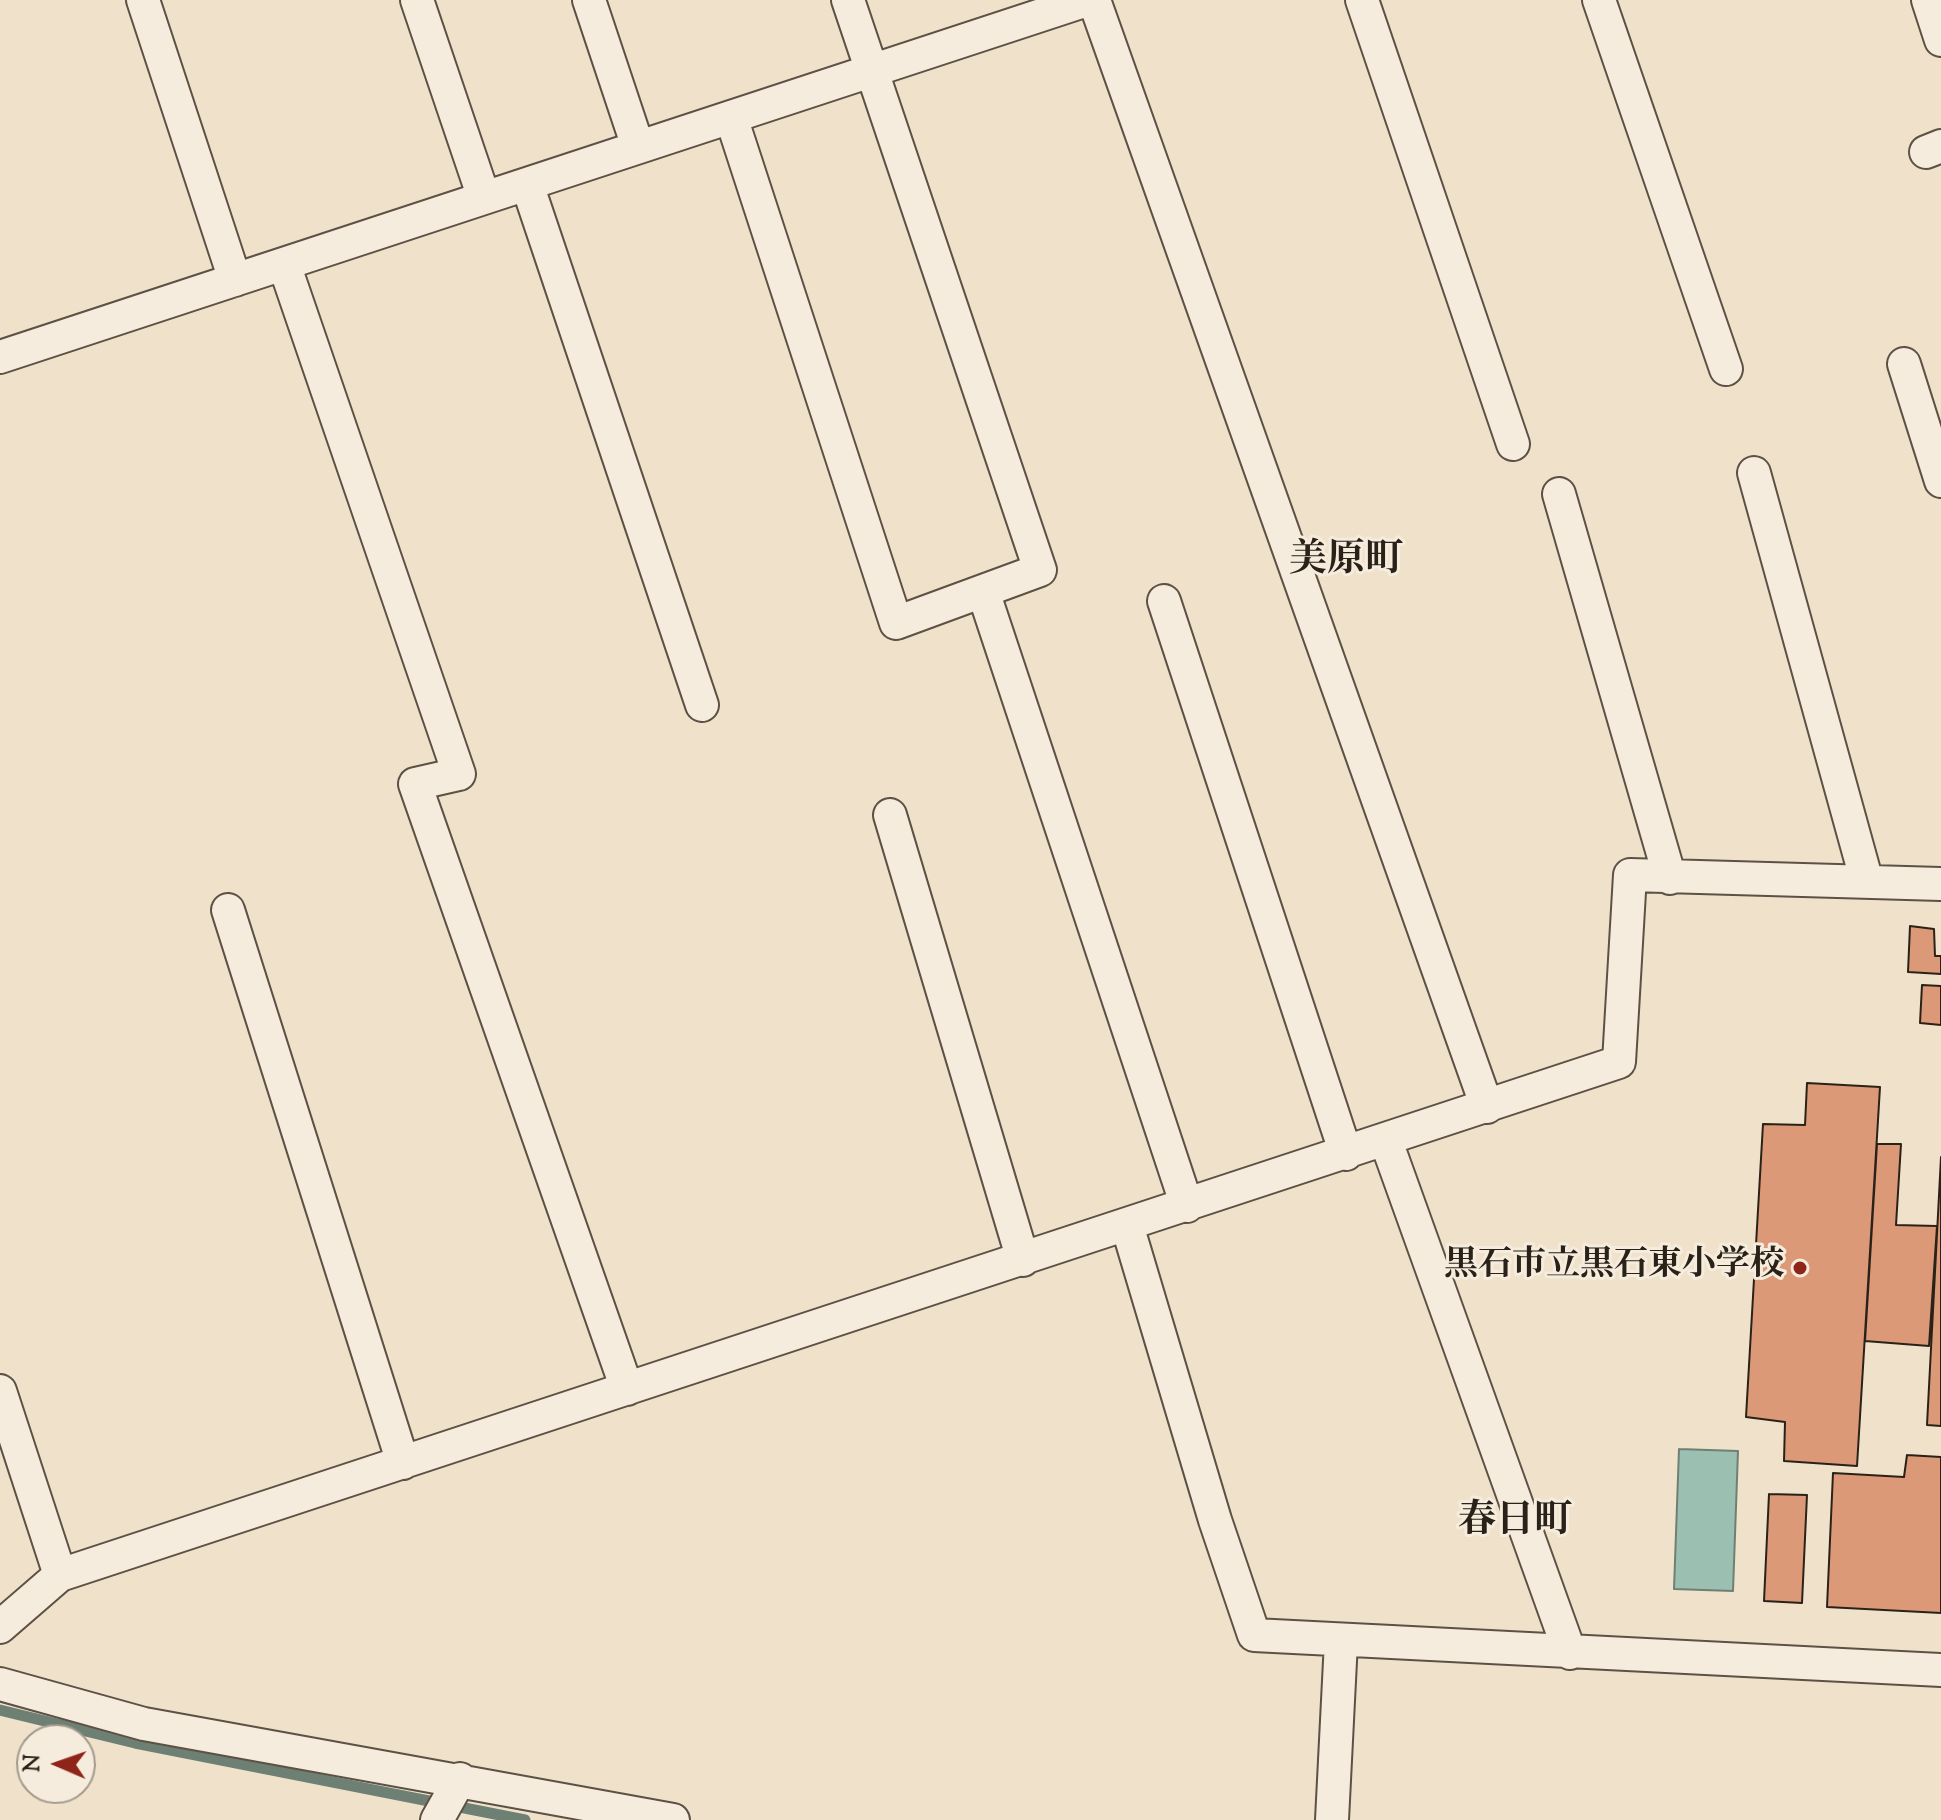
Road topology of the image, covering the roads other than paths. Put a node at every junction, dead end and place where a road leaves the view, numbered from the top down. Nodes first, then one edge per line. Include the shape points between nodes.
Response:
1 (143, 0) edge
2 (417, 0) edge
3 (589, 0) edge
4 (848, 0) edge
5 (1087, 0) edge
6 (1094, 0) edge
7 (1362, 0) edge
8 (1599, 0) edge
9 (1928, 0) edge
10 (1941, 40) edge
11 (871, 71) junction
12 (731, 117) junction
13 (638, 147) junction
14 (527, 184) junction
15 (484, 198) junction
16 (284, 264) junction
17 (235, 280) junction
18 (0, 355) edge
19 (1904, 364) dead end
20 (1726, 369) dead end
21 (1513, 444) dead end
22 (1754, 473) dead end
23 (1941, 481) edge
24 (1559, 494) dead end
25 (983, 591) junction
26 (1164, 601) dead end
27 (702, 705) dead end
28 (890, 815) dead end
29 (1670, 878) junction
30 (1867, 882) junction
31 (1941, 884) edge
32 (228, 910) dead end
33 (1487, 1107) junction
34 (1386, 1141) junction
35 (1346, 1154) junction
36 (1187, 1206) junction
37 (1127, 1225) junction
38 (1023, 1260) junction
39 (627, 1389) junction
40 (0, 1391) edge
41 (403, 1463) junction
42 (60, 1575) junction
43 (0, 1627) edge
44 (1341, 1641) junction
45 (1570, 1653) junction
46 (1941, 1670) edge
47 (0, 1684) edge
48 (460, 1779) junction
49 (437, 1820) edge
50 (673, 1820) edge
51 (1332, 1820) edge

1 - 17 street
2 - 15 street
3 - 13 street
4 - 11 street
5 - 11 street
6 - 33 street
7 - 21 street
8 - 20 street
9 - 10 street
11 - 12 street
11 - 25 street via 1040,570
12 - 13 street
12 - 25 street via 896,623
13 - 14 street
14 - 15 street
14 - 27 street
15 - 16 street
16 - 17 street
16 - 39 street via 459,774 415,784
17 - 18 street
19 - 23 street
22 - 30 street
24 - 29 street
25 - 36 street
26 - 35 street
28 - 38 street
29 - 30 street
29 - 33 street via 1630,875 1619,1062
30 - 31 street
32 - 41 street
33 - 34 street
34 - 35 street
34 - 45 street
35 - 36 street
36 - 37 street
37 - 38 street
37 - 44 street via 1254,1635
38 - 39 street
39 - 41 street
40 - 42 street
41 - 42 street
42 - 43 street
44 - 45 street
44 - 51 street
45 - 46 street
47 - 48 street via 144,1724
48 - 49 street
48 - 50 street

